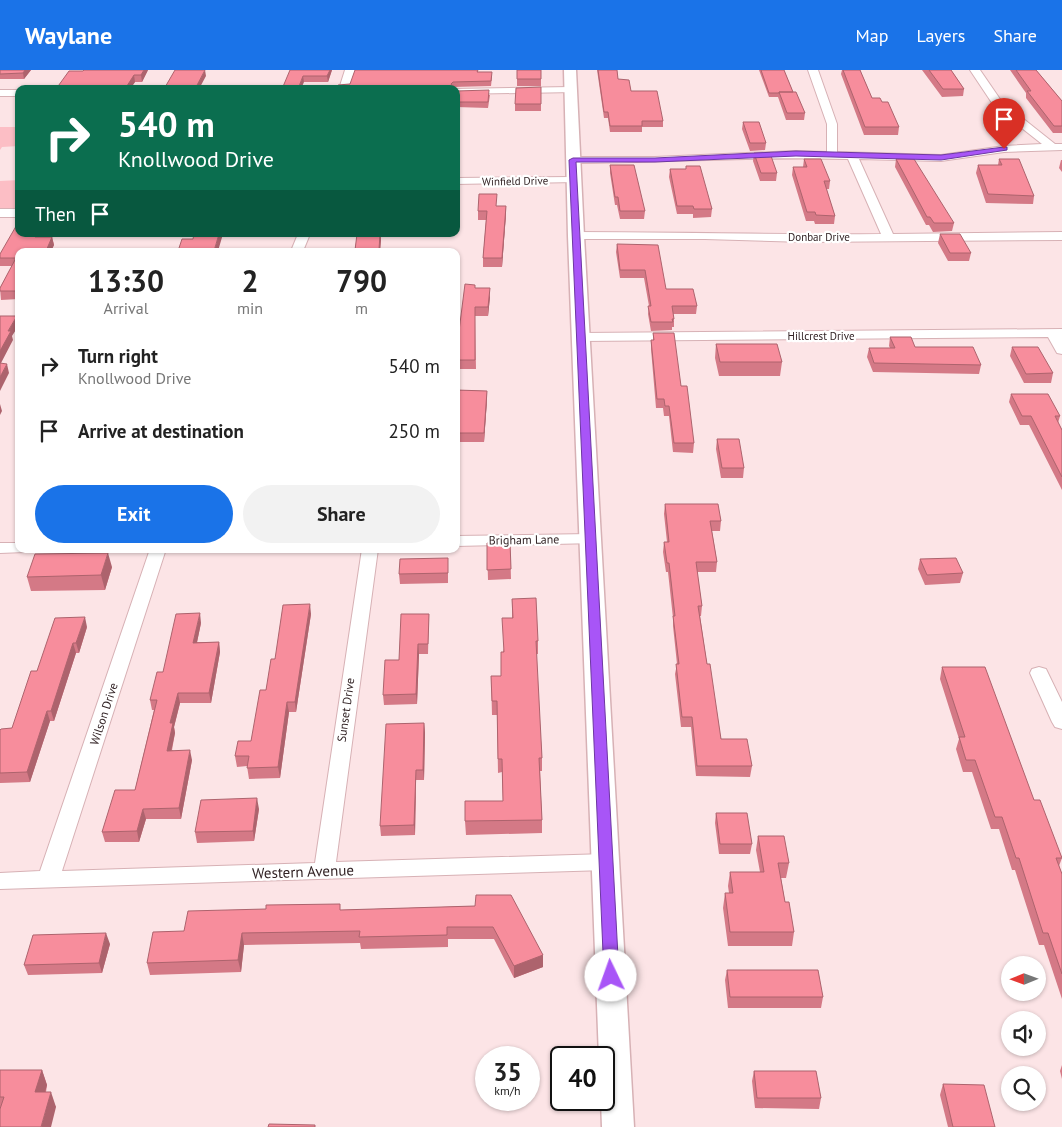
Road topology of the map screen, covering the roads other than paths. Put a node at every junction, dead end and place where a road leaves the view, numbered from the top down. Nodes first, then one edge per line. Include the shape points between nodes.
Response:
1 (350, 70) edge
2 (813, 70) edge
3 (975, 70) edge
4 (571, 80) edge
5 (345, 85) edge
6 (460, 91) edge
7 (0, 93) edge
8 (15, 93) edge
9 (1057, 147) edge
10 (832, 154) junction
11 (852, 155) junction
12 (573, 170) junction
13 (460, 182) edge
14 (0, 213) edge
15 (15, 213) edge
16 (576, 236) junction
17 (1062, 236) edge
18 (888, 238) junction
19 (1057, 333) edge
20 (581, 337) junction
21 (1062, 350) edge
22 (591, 539) junction
23 (460, 541) edge
24 (0, 548) edge
25 (15, 548) edge
26 (157, 553) edge
27 (369, 553) edge
28 (1039, 673) dead end
29 (1062, 722) edge
30 (606, 862) junction
31 (324, 872) junction
32 (48, 880) junction
33 (0, 881) edge
34 (618, 1127) edge

1 - 5 street
2 - 10 street via 832,124
3 - 9 street via 998,104
4 - 6 street
4 - 12 street
7 - 8 street
9 - 11 street, Winfield Drive via 1004,149 941,158
10 - 11 street, Winfield Drive
10 - 12 street, Winfield Drive via 751,154 655,160
11 - 18 street
12 - 13 street, Winfield Drive
12 - 16 street
14 - 15 street
16 - 18 street, Donbar Drive
16 - 20 street
17 - 18 street, Donbar Drive
19 - 20 street, Hillcrest Drive
19 - 21 street
20 - 22 street
22 - 23 street, Brigham Lane
22 - 30 street
24 - 25 street
26 - 32 street, Wilson Drive
27 - 31 street, Sunset Drive
28 - 29 street
30 - 31 street, Western Avenue
30 - 34 street
31 - 32 street, Western Avenue
32 - 33 street, Western Avenue

